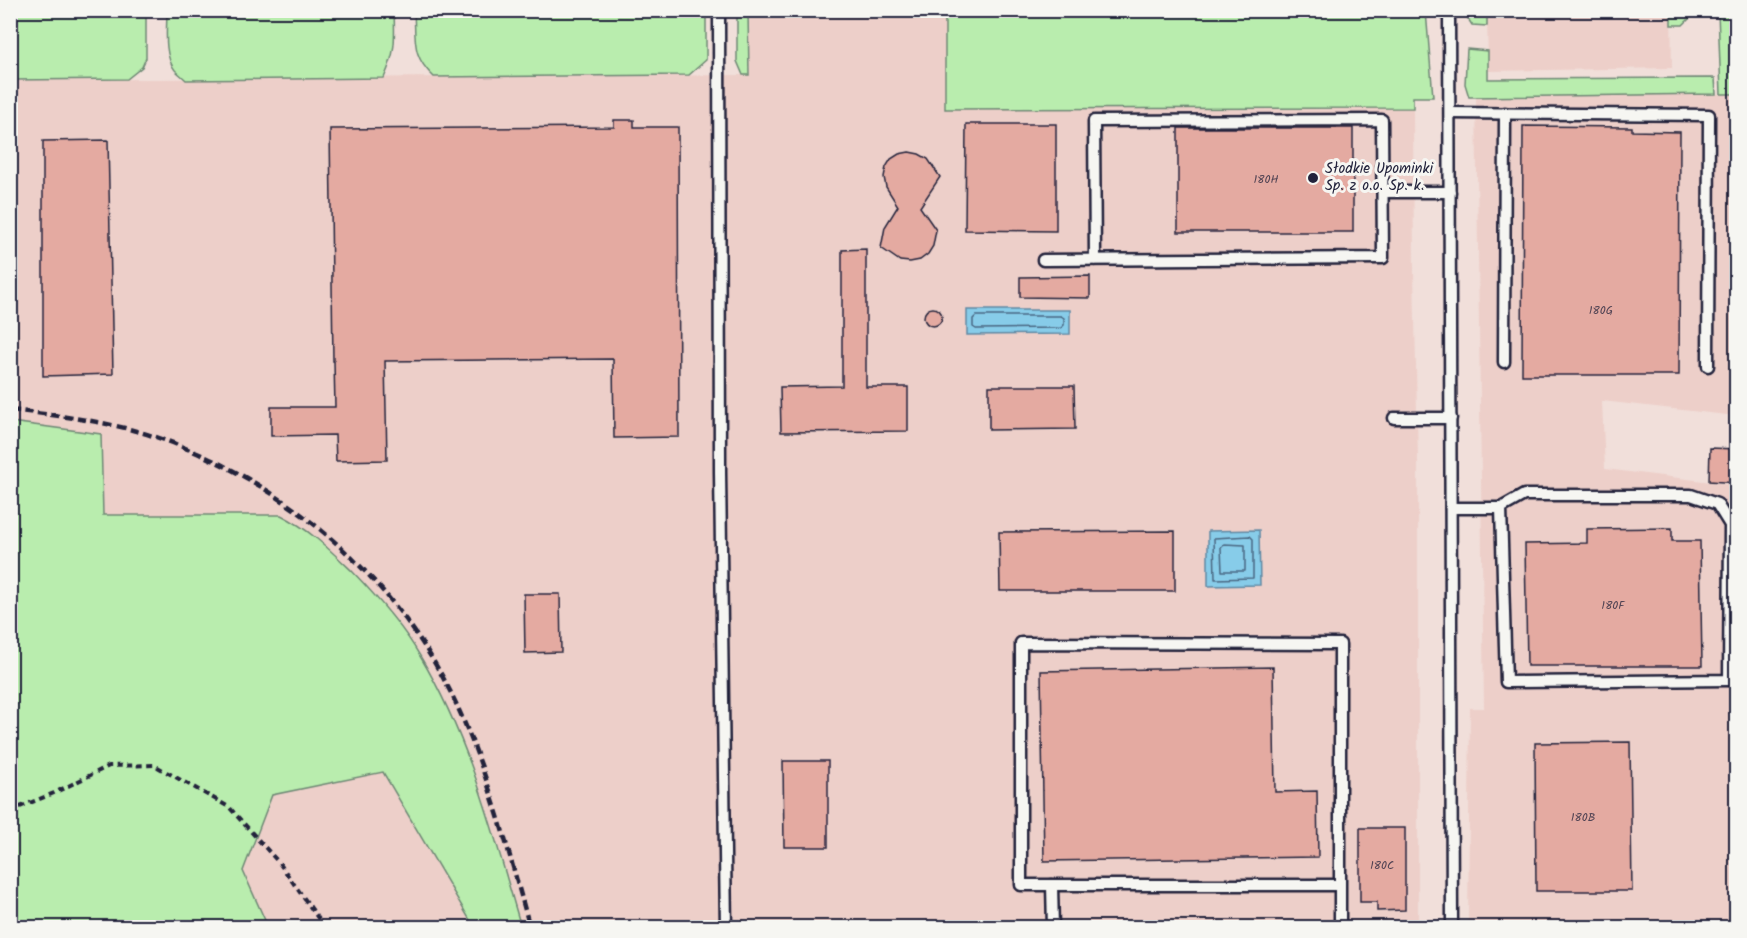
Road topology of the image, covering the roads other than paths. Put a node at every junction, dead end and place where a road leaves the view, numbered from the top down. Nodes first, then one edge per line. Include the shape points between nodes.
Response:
1 (719, 10) edge
2 (1449, 10) edge
3 (1450, 113) junction
4 (1505, 113) junction
5 (1383, 192) junction
6 (1450, 192) junction
7 (1043, 260) dead end
8 (1095, 260) junction
9 (1504, 362) dead end
10 (1708, 366) dead end
11 (1394, 418) dead end
12 (1451, 418) junction
13 (1451, 508) junction
14 (1501, 508) junction
15 (1052, 885) junction
16 (1340, 885) junction
17 (726, 927) edge
18 (1053, 927) edge
19 (1340, 927) edge
20 (1452, 927) edge

1 - 17 lane
2 - 3 lane
3 - 4 lane
3 - 6 lane
4 - 9 lane
4 - 10 lane via 1709,115
5 - 6 lane
5 - 8 lane via 1383,258
5 - 8 lane via 1382,120 1094,121
6 - 12 lane
7 - 8 lane
11 - 12 lane
12 - 13 lane
13 - 14 lane
13 - 20 lane
14 - 14 lane via 1524,495 1690,495 1717,504 1730,525 1729,680 1506,682
15 - 16 lane
15 - 16 lane via 1021,885 1021,643 1340,644
15 - 18 lane
16 - 19 lane

